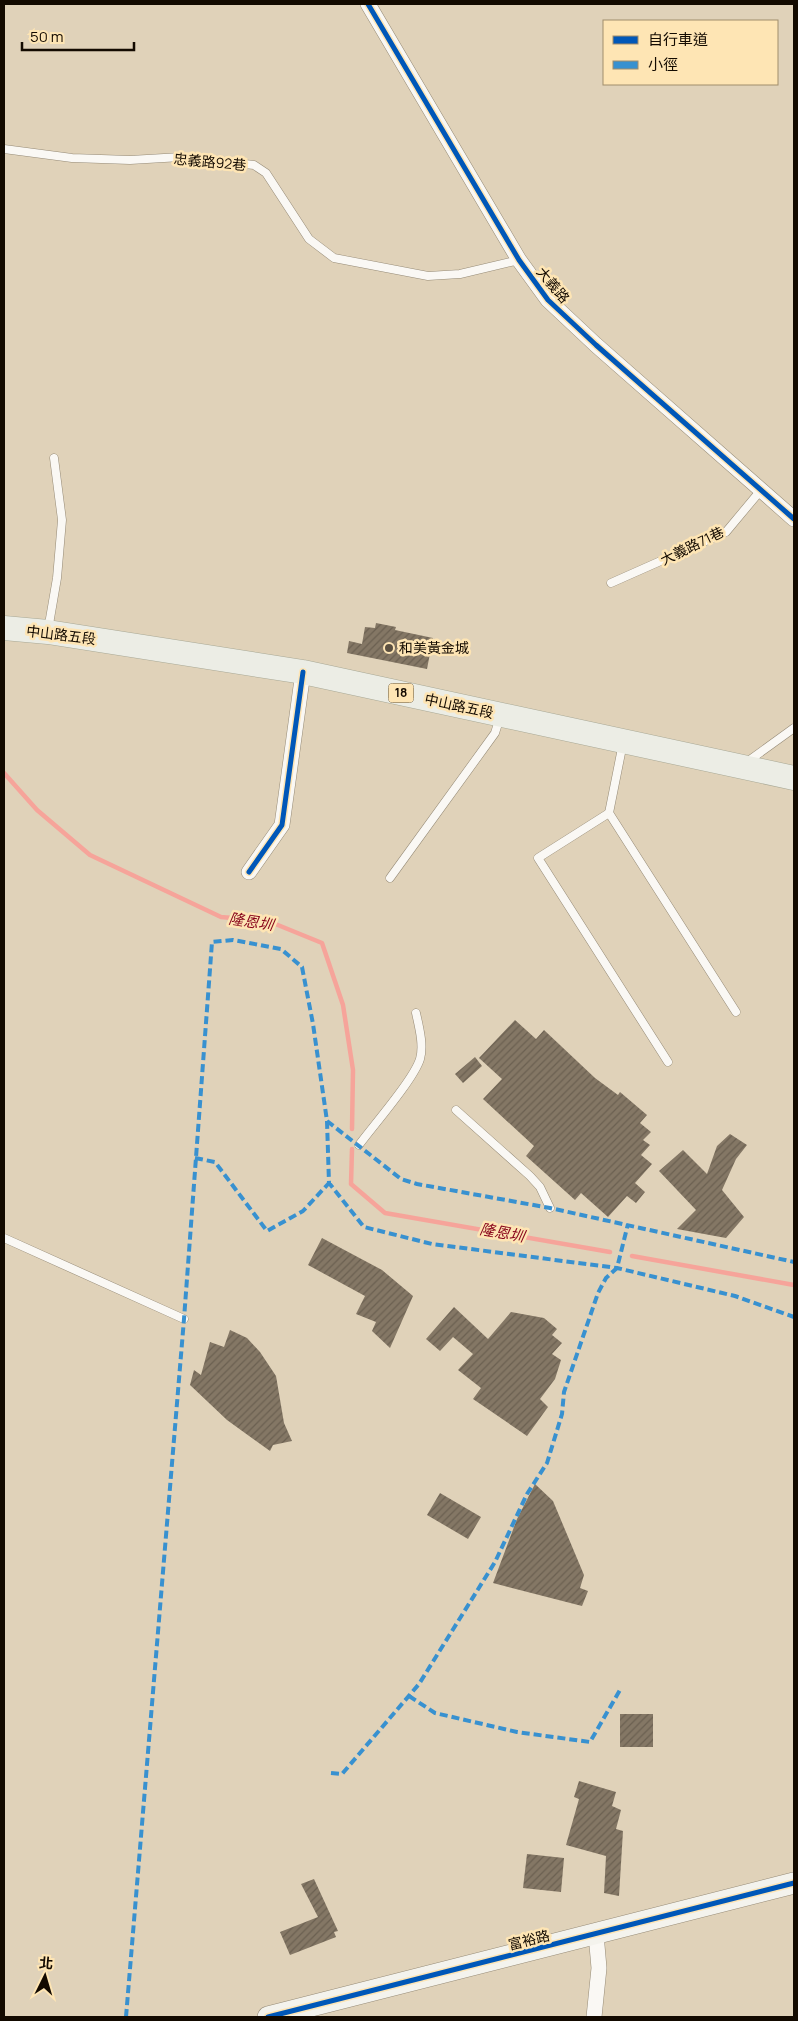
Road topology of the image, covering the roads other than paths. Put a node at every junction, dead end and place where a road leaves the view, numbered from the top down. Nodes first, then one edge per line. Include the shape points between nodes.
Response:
1 (368, 4) edge
2 (4, 149) edge
3 (519, 260) junction
4 (54, 458) dead end
5 (761, 490) junction
6 (794, 520) edge
7 (610, 583) dead end
8 (4, 628) edge
9 (48, 632) junction
10 (303, 672) junction
11 (501, 715) junction
12 (794, 728) edge
13 (624, 742) junction
14 (741, 767) junction
15 (794, 778) edge
16 (609, 813) junction
17 (249, 872) dead end
18 (390, 878) dead end
19 (736, 1012) dead end
20 (416, 1013) dead end
21 (668, 1062) dead end
22 (456, 1110) dead end
23 (359, 1144) dead end
24 (550, 1208) dead end
25 (4, 1238) edge
26 (184, 1319) dead end
27 (794, 1883) edge
28 (596, 1934) junction
29 (268, 2017) edge
30 (594, 2017) edge

1 - 3 street, 大義路
2 - 3 lane, 忠義路92巷 via 72,158 130,160 181,157 254,166 266,172 309,239 334,258 428,276 460,274
3 - 5 street, 大義路 via 548,300
4 - 9 lane via 62,520
5 - 6 street, 大義路
5 - 7 lane, 大義路71巷 via 726,532
8 - 9 main road, 中山路五段 / 18
9 - 10 main road, 中山路五段 / 18
10 - 11 main road, 中山路五段 / 18
10 - 17 street via 282,824
11 - 13 main road, 中山路五段 / 18
11 - 18 lane via 494,733
12 - 14 lane
13 - 14 main road, 中山路五段 / 18
13 - 16 lane
14 - 15 main road, 中山路五段 / 18
16 - 19 lane
16 - 21 lane via 538,858
20 - 23 lane via 420,1059
22 - 24 lane via 530,1176 540,1187
25 - 26 lane
27 - 28 street, 富裕路
28 - 29 street, 富裕路
28 - 30 street via 599,1968

